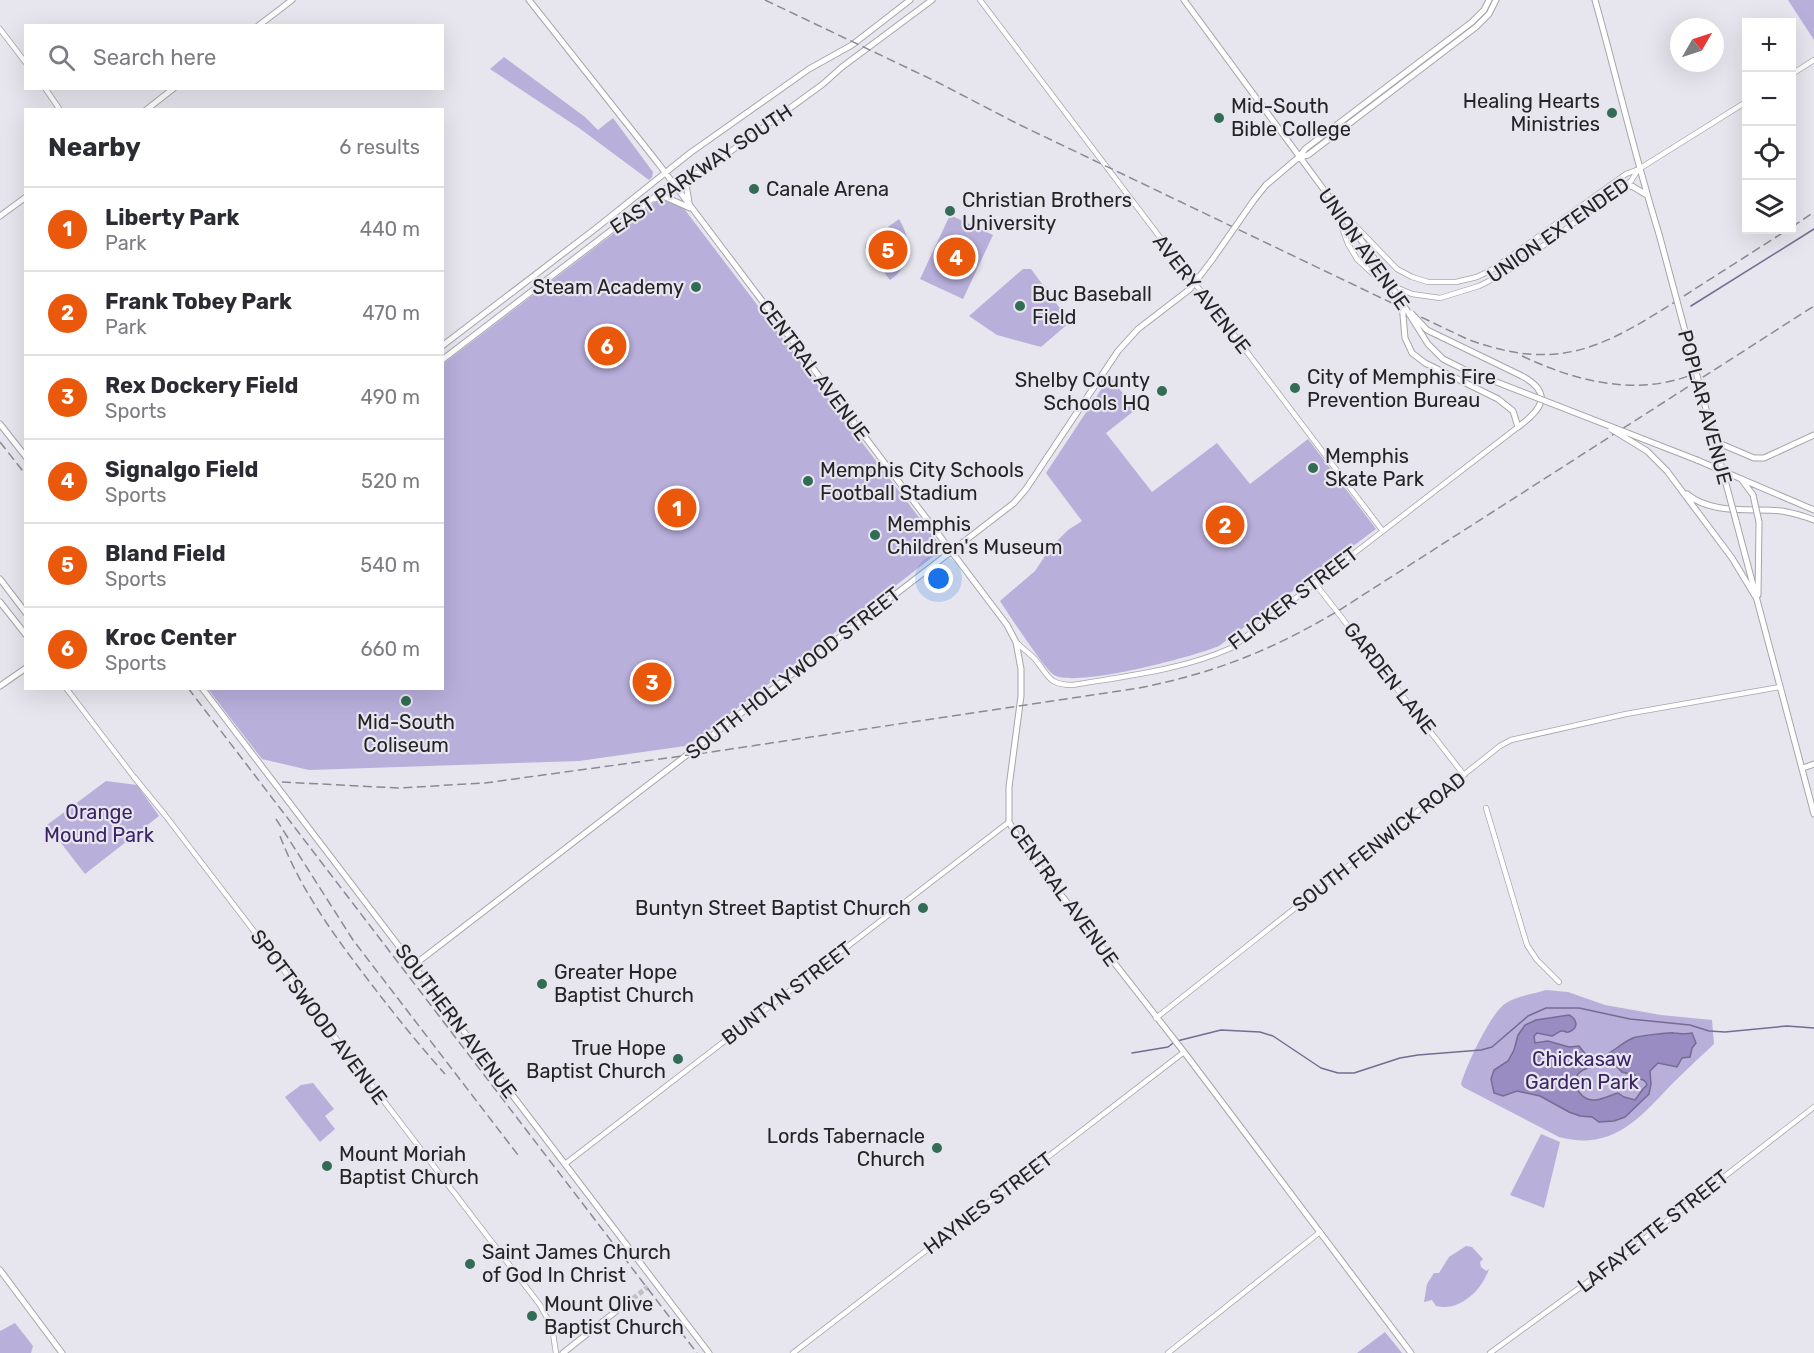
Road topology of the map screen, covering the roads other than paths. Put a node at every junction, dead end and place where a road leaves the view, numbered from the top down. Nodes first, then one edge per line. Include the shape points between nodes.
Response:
1 (292, 0) edge
2 (529, 0) edge
3 (910, 0) edge
4 (932, 0) edge
5 (980, 0) edge
6 (1184, 0) edge
7 (1489, 0) edge
8 (1496, 0) edge
9 (1595, 0) edge
10 (261, 24) edge
11 (0, 29) edge
12 (1438, 52) junction
13 (24, 60) edge
14 (1814, 60) edge
15 (1794, 72) edge
16 (46, 90) edge
17 (171, 90) edge
18 (1742, 105) edge
19 (59, 108) edge
20 (149, 108) edge
21 (1299, 157) junction
22 (1639, 169) junction
23 (665, 172) junction
24 (693, 175) junction
25 (673, 183) junction
26 (1623, 187) junction
27 (1647, 195) junction
28 (24, 198) edge
29 (650, 201) junction
30 (1333, 203) junction
31 (692, 209) junction
32 (1574, 212) junction
33 (0, 216) edge
34 (1579, 219) junction
35 (1526, 247) junction
36 (1532, 254) junction
37 (1456, 282) junction
38 (1196, 283) junction
39 (1459, 293) junction
40 (1402, 302) junction
41 (444, 344) edge
42 (444, 358) edge
43 (0, 424) edge
44 (1602, 424) junction
45 (1518, 427) junction
46 (1814, 435) edge
47 (1714, 441) junction
48 (24, 454) edge
49 (1741, 479) junction
50 (1679, 487) junction
51 (1814, 510) edge
52 (1814, 520) edge
53 (1382, 530) junction
54 (951, 550) junction
55 (0, 579) edge
56 (1314, 582) junction
57 (1758, 599) junction
58 (0, 602) edge
59 (24, 610) edge
60 (24, 632) edge
61 (1016, 642) junction
62 (24, 669) edge
63 (0, 686) edge
64 (1780, 687) junction
65 (68, 690) edge
66 (204, 690) edge
67 (1814, 764) edge
68 (1803, 768) junction
69 (1464, 775) junction
70 (1486, 808) dead end
71 (1814, 814) edge
72 (1009, 822) junction
73 (414, 965) junction
74 (1559, 982) dead end
75 (1156, 1018) junction
76 (1184, 1052) junction
77 (1814, 1107) edge
78 (565, 1164) junction
79 (1320, 1232) junction
80 (0, 1270) edge
81 (654, 1282) junction
82 (648, 1287) tunnel mouth
83 (615, 1312) tunnel mouth
84 (62, 1353) edge
85 (556, 1353) edge
86 (563, 1353) edge
87 (709, 1353) edge
88 (792, 1353) edge
89 (1168, 1353) edge
90 (1411, 1353) edge
91 (1490, 1353) edge

1 - 10 main road
2 - 23 main road, CENTRAL AVENUE
3 - 23 main road, EAST PARKWAY SOUTH via 852,45 809,69
4 - 24 main road, EAST PARKWAY SOUTH via 823,84
5 - 38 street, AVERY AVENUE
6 - 21 main road, UNION AVENUE
7 - 12 main road via 1484,10
8 - 12 main road via 1476,27
9 - 22 main road, POPLAR AVENUE
11 - 13 street
12 - 21 main road, SOUTH HOLLYWOOD STREET via 1308,155
14 - 15 street
16 - 19 street
17 - 20 main road
18 - 22 street
21 - 30 main road, UNION AVENUE
21 - 38 main road, SOUTH HOLLYWOOD STREET, bridge via 1266,185
22 - 26 street, UNION EXTENDED
22 - 27 main road, POPLAR AVENUE
22 - 32 street, UNION EXTENDED via 1626,174
23 - 25 main road, CENTRAL AVENUE
23 - 41 main road, EAST PARKWAY SOUTH
24 - 25 main road, EAST PARKWAY SOUTH
24 - 31 main road via 686,185
25 - 29 main road, EAST PARKWAY SOUTH
25 - 31 main road, CENTRAL AVENUE
26 - 27 main road via 1632,186
26 - 34 street, UNION EXTENDED
27 - 47 main road, POPLAR AVENUE, bridge
28 - 33 main road
29 - 31 main road via 663,196
29 - 42 main road, EAST PARKWAY SOUTH
30 - 37 street, UNION EXTENDED via 1397,269 1428,282
30 - 39 street, UNION EXTENDED via 1357,259 1379,278 1412,294 1440,298
30 - 40 main road, UNION AVENUE, bridge
31 - 54 main road, CENTRAL AVENUE
32 - 34 street
32 - 35 street, UNION EXTENDED
34 - 36 street, UNION EXTENDED
35 - 36 street
35 - 37 street, UNION EXTENDED via 1477,277
36 - 39 street, UNION EXTENDED via 1498,276
37 - 39 street
38 - 53 street, AVERY AVENUE
38 - 54 main road, SOUTH HOLLYWOOD STREET via 1138,329 1118,351 1014,503
40 - 44 main road, UNION AVENUE, bridge via 1428,344 1443,359
40 - 45 main road, bridge via 1405,338 1412,353 1497,399 1513,411
40 - 45 main road, bridge via 1427,330 1533,382 1541,402 1535,414
43 - 48 main road
44 - 49 main road, UNION AVENUE, bridge
44 - 50 main road, UNION AVENUE, bridge via 1641,447
45 - 53 street, FLICKER STREET
46 - 47 main road via 1764,458 1754,458
47 - 57 main road, POPLAR AVENUE, bridge
49 - 51 main road, UNION AVENUE
49 - 57 main road, bridge via 1753,495 1759,522
50 - 52 main road via 1708,506 1785,512
50 - 57 main road, UNION AVENUE
53 - 56 street, FLICKER STREET
54 - 61 main road, CENTRAL AVENUE
54 - 73 main road, SOUTH HOLLYWOOD STREET
55 - 59 main road
56 - 61 street, FLICKER STREET via 1231,648 1209,658 1142,674 1062,685 1050,681 1035,659
56 - 69 street, GARDEN LANE
57 - 64 main road, POPLAR AVENUE
58 - 60 main road
61 - 72 main road, CENTRAL AVENUE via 1021,696 1009,787
62 - 63 main road
64 - 68 main road, POPLAR AVENUE
64 - 69 street, SOUTH FENWICK ROAD via 1626,714 1511,740
65 - 85 street, SPOTTSWOOD AVENUE, bridge via 540,1305 552,1327
66 - 73 main road, SOUTHERN AVENUE
67 - 68 main road
68 - 71 main road, POPLAR AVENUE
69 - 75 street, SOUTH FENWICK ROAD
70 - 74 street via 1527,945
72 - 75 main road, CENTRAL AVENUE
72 - 78 street, BUNTYN STREET
73 - 78 main road, SOUTHERN AVENUE
75 - 76 main road, CENTRAL AVENUE
76 - 79 main road, CENTRAL AVENUE
76 - 88 street, HAYNES STREET
77 - 91 street, LAFAYETTE STREET via 1590,1281
78 - 81 main road, SOUTHERN AVENUE
79 - 89 street
79 - 90 main road, CENTRAL AVENUE
80 - 84 main road
81 - 82 main road
81 - 87 main road, SOUTHERN AVENUE
83 - 86 main road

